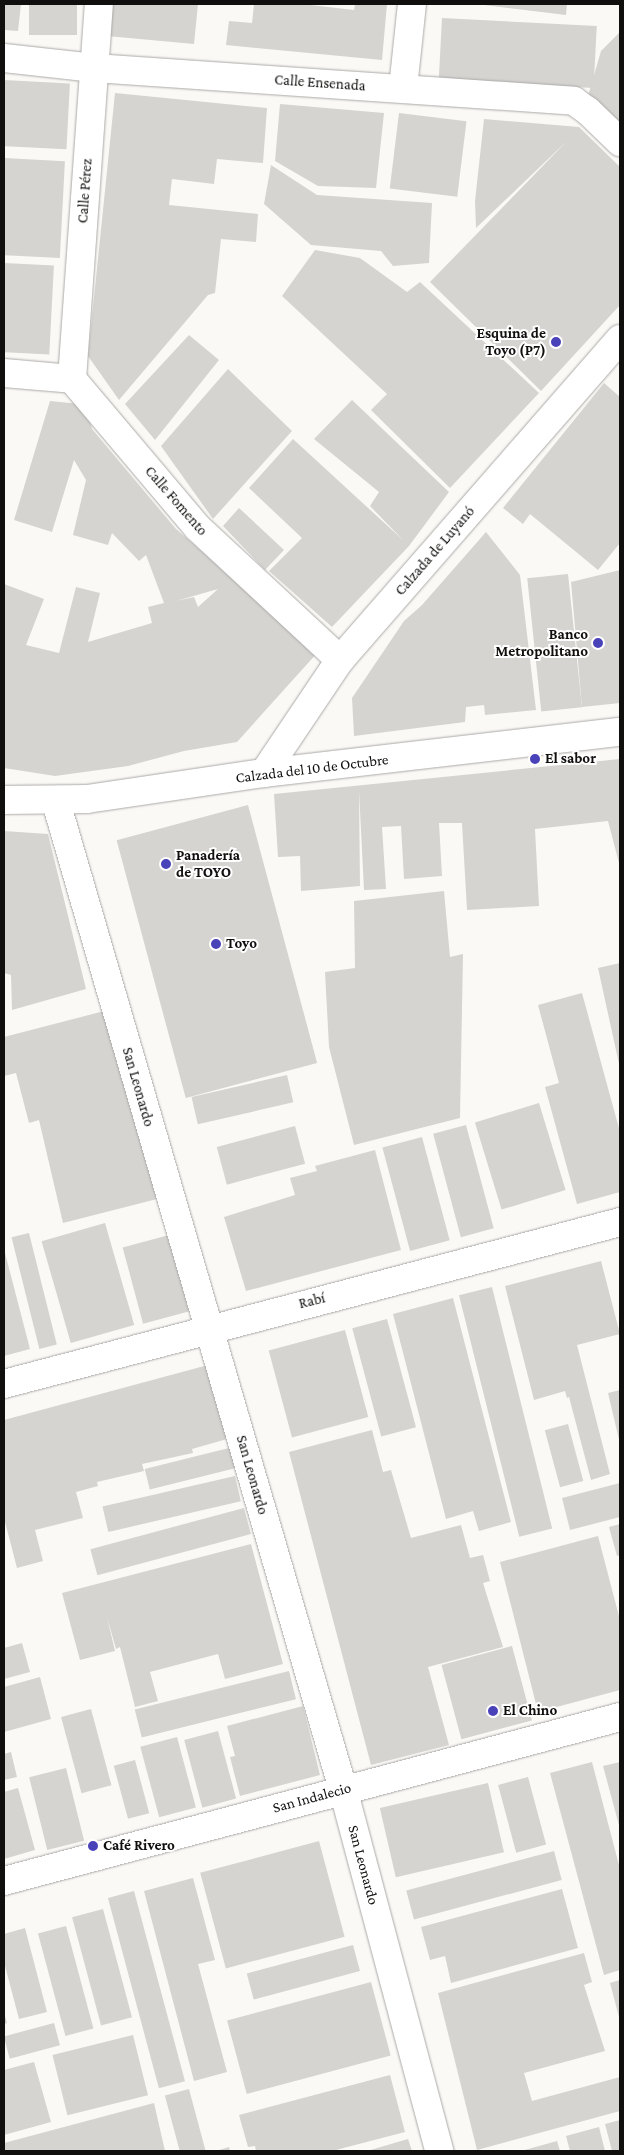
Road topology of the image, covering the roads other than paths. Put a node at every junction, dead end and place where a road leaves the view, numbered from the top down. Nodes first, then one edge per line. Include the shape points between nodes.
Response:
1 (100, 4) edge
2 (412, 4) edge
3 (4, 58) edge
4 (94, 68) junction
5 (403, 88) junction
6 (620, 142) edge
7 (620, 339) edge
8 (4, 373) edge
9 (72, 379) junction
10 (340, 660) junction
11 (620, 732) edge
12 (264, 773) junction
13 (4, 800) edge
14 (56, 802) junction
15 (620, 1222) edge
16 (208, 1328) junction
17 (4, 1384) edge
18 (620, 1716) edge
19 (343, 1789) junction
20 (4, 1881) edge
21 (439, 2151) edge

1 - 4 street, Calle Pérez
2 - 5 street
3 - 4 street, Calle Ensenada
4 - 5 street, Calle Ensenada
4 - 9 street, Calle Pérez
5 - 6 street, Calle Ensenada via 574,101
7 - 10 street, Calzada de Luyanó
8 - 9 street
9 - 10 street, Calle Fomento via 198,528
10 - 12 street, Calzada de Luyanó
11 - 12 street, Calzada del 10 de Octubre
12 - 14 street, Calzada del 10 de Octubre
13 - 14 street, Calzada del 10 de Octubre
14 - 16 street, San Leonardo
15 - 16 street, Rabí
16 - 17 street, Rabí
16 - 19 street, San Leonardo
18 - 19 street, San Indalecio
19 - 20 street, San Indalecio
19 - 21 street, San Leonardo

